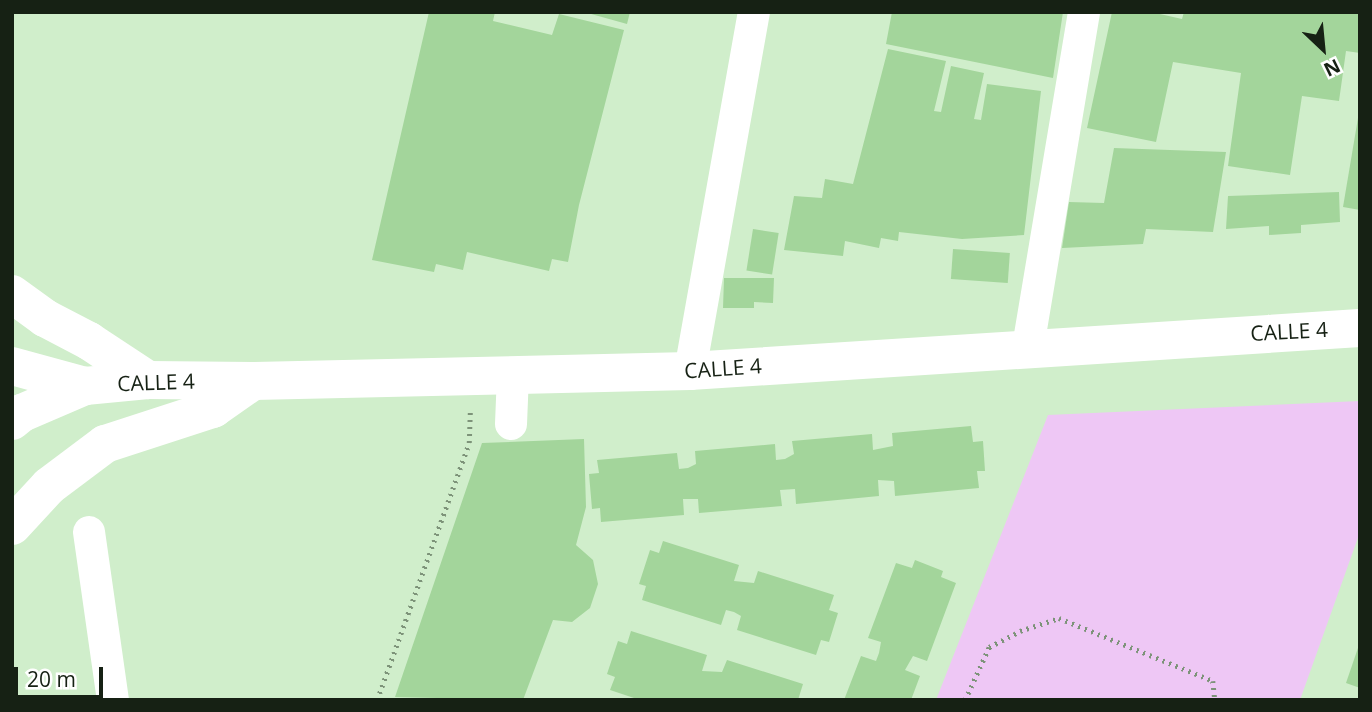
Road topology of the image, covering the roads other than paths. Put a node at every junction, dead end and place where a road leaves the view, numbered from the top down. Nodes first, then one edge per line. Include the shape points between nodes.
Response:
1 (754, 12) edge
2 (1084, 12) edge
3 (12, 294) edge
4 (1360, 328) edge
5 (1028, 347) junction
6 (12, 366) edge
7 (690, 371) junction
8 (513, 375) junction
9 (148, 380) junction
10 (253, 381) junction
11 (85, 386) junction
12 (12, 421) edge
13 (511, 424) dead end
14 (12, 526) edge
15 (89, 532) dead end
16 (113, 700) edge

1 - 7 street
2 - 5 street
3 - 9 main road
4 - 5 main road, CALLE 4
5 - 7 main road, CALLE 4
6 - 11 main road, CALLE 4
7 - 8 main road, CALLE 4
8 - 10 main road, CALLE 4
8 - 13 street
9 - 10 main road, CALLE 4
9 - 11 main road, CALLE 4
10 - 14 main road via 213,409 105,444 48,486
11 - 12 main road, CALLE 4
15 - 16 street

